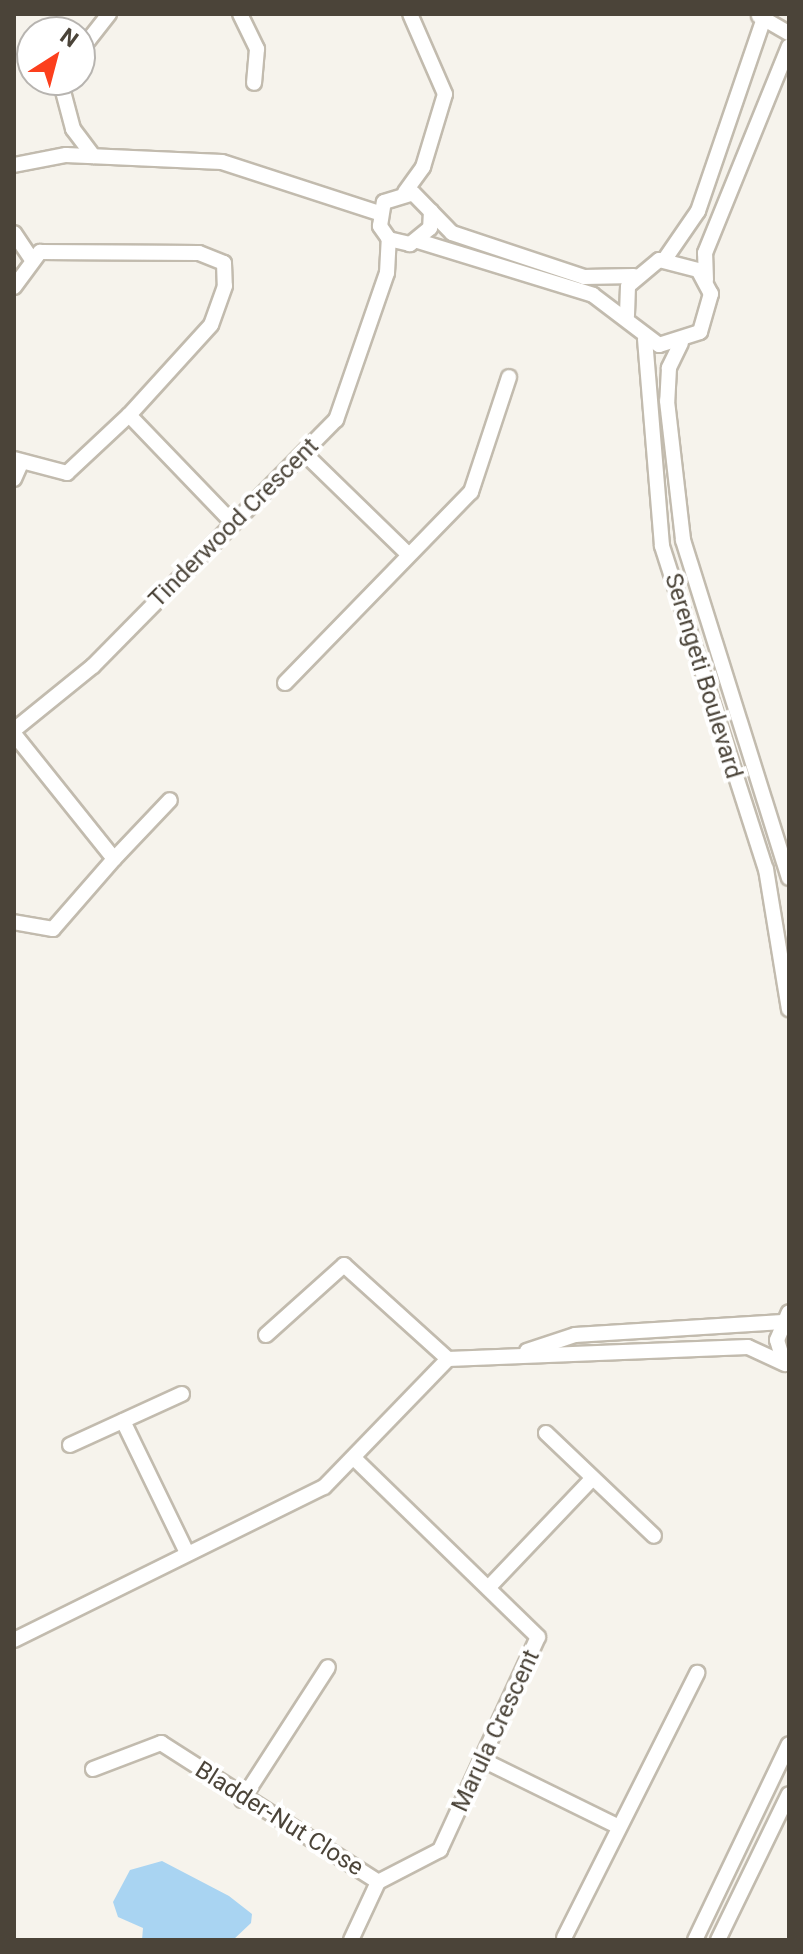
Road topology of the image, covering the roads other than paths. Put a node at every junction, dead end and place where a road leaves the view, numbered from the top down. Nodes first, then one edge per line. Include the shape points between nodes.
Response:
1 (109, 14) edge
2 (240, 14) edge
3 (410, 14) edge
4 (760, 18) edge
5 (96, 31) edge
6 (789, 33) edge
7 (789, 46) edge
8 (254, 83) dead end
9 (64, 96) edge
10 (73, 129) junction
11 (66, 155) junction
12 (93, 156) junction
13 (14, 165) edge
14 (423, 167) junction
15 (405, 192) junction
16 (429, 207) junction
17 (379, 213) junction
18 (14, 233) edge
19 (389, 239) junction
20 (414, 243) junction
21 (30, 257) junction
22 (510, 259) junction
23 (665, 259) junction
24 (387, 273) junction
25 (634, 276) junction
26 (706, 281) junction
27 (14, 287) edge
28 (627, 316) junction
29 (645, 339) junction
30 (681, 343) junction
31 (509, 377) dead end
32 (129, 415) junction
33 (304, 453) junction
34 (18, 461) edge
35 (14, 479) edge
36 (233, 523) junction
37 (409, 555) junction
38 (285, 683) dead end
39 (14, 732) edge
40 (170, 800) dead end
41 (114, 859) junction
42 (789, 878) edge
43 (14, 922) edge
44 (789, 1009) edge
45 (786, 1317) edge
46 (637, 1332) junction
47 (592, 1334) junction
48 (266, 1335) dead end
49 (637, 1351) junction
50 (592, 1353) junction
51 (516, 1355) junction
52 (448, 1359) junction
53 (787, 1367) edge
54 (182, 1394) dead end
55 (123, 1421) junction
56 (546, 1433) dead end
57 (70, 1445) dead end
58 (354, 1458) junction
59 (591, 1480) junction
60 (654, 1536) dead end
61 (187, 1553) junction
62 (490, 1586) junction
63 (14, 1640) edge
64 (328, 1667) dead end
65 (697, 1673) dead end
66 (789, 1744) edge
67 (483, 1760) junction
68 (93, 1769) dead end
69 (789, 1794) edge
70 (242, 1800) junction
71 (615, 1825) junction
72 (378, 1882) junction
73 (564, 1938) edge
74 (351, 1940) edge
75 (695, 1940) edge
76 (718, 1940) edge

1 - 5 street
2 - 8 street via 257,49
3 - 14 street via 445,94
4 - 6 street
4 - 23 street via 698,211
7 - 26 street via 705,253
9 - 10 street
10 - 11 street
10 - 12 street
11 - 12 street
11 - 13 street
12 - 17 street via 222,162
14 - 15 street
14 - 16 street
15 - 16 street
15 - 17 street via 389,197
16 - 20 street via 430,228
16 - 22 street via 452,233
17 - 19 street
18 - 21 street
19 - 20 street
19 - 24 street, Tinderwood Crescent
20 - 22 street
20 - 24 street, Tinderwood Crescent
21 - 27 street
21 - 32 street via 199,253 224,263 225,286 211,325
22 - 25 street via 597,279
22 - 28 street
23 - 25 street
23 - 26 street via 686,263
24 - 33 street, Tinderwood Crescent via 346,405
25 - 28 street
26 - 30 street via 708,321
28 - 29 street
29 - 30 street
29 - 44 street, Serengeti Boulevard via 662,546 769,881
30 - 42 street, Serengeti Boulevard via 667,375 667,401 683,540
31 - 37 street via 471,492
32 - 34 street via 67,473
32 - 36 street
33 - 36 street, Tinderwood Crescent
33 - 37 street
34 - 35 street
36 - 39 street, Tinderwood Crescent via 93,666
37 - 38 street
39 - 41 street
40 - 41 street
41 - 43 street via 59,925 40,930
45 - 46 street
45 - 53 street via 777,1340
46 - 47 street
46 - 49 street
47 - 50 street
47 - 51 street
48 - 52 street via 344,1265
49 - 50 street
49 - 53 street via 748,1347
50 - 51 street
51 - 52 street
52 - 58 street
54 - 55 street
55 - 57 street
55 - 61 street
56 - 59 street
58 - 61 street via 324,1487
58 - 62 street, Marula Crescent
59 - 60 street
59 - 62 street
61 - 63 street
62 - 67 street, Marula Crescent via 538,1637
64 - 70 street
65 - 71 street
66 - 75 street
67 - 71 street
67 - 72 street, Marula Crescent via 437,1853
68 - 70 street, Bladder-Nut Close via 161,1743
69 - 76 street
70 - 72 street, Bladder-Nut Close
71 - 73 street
72 - 74 street

